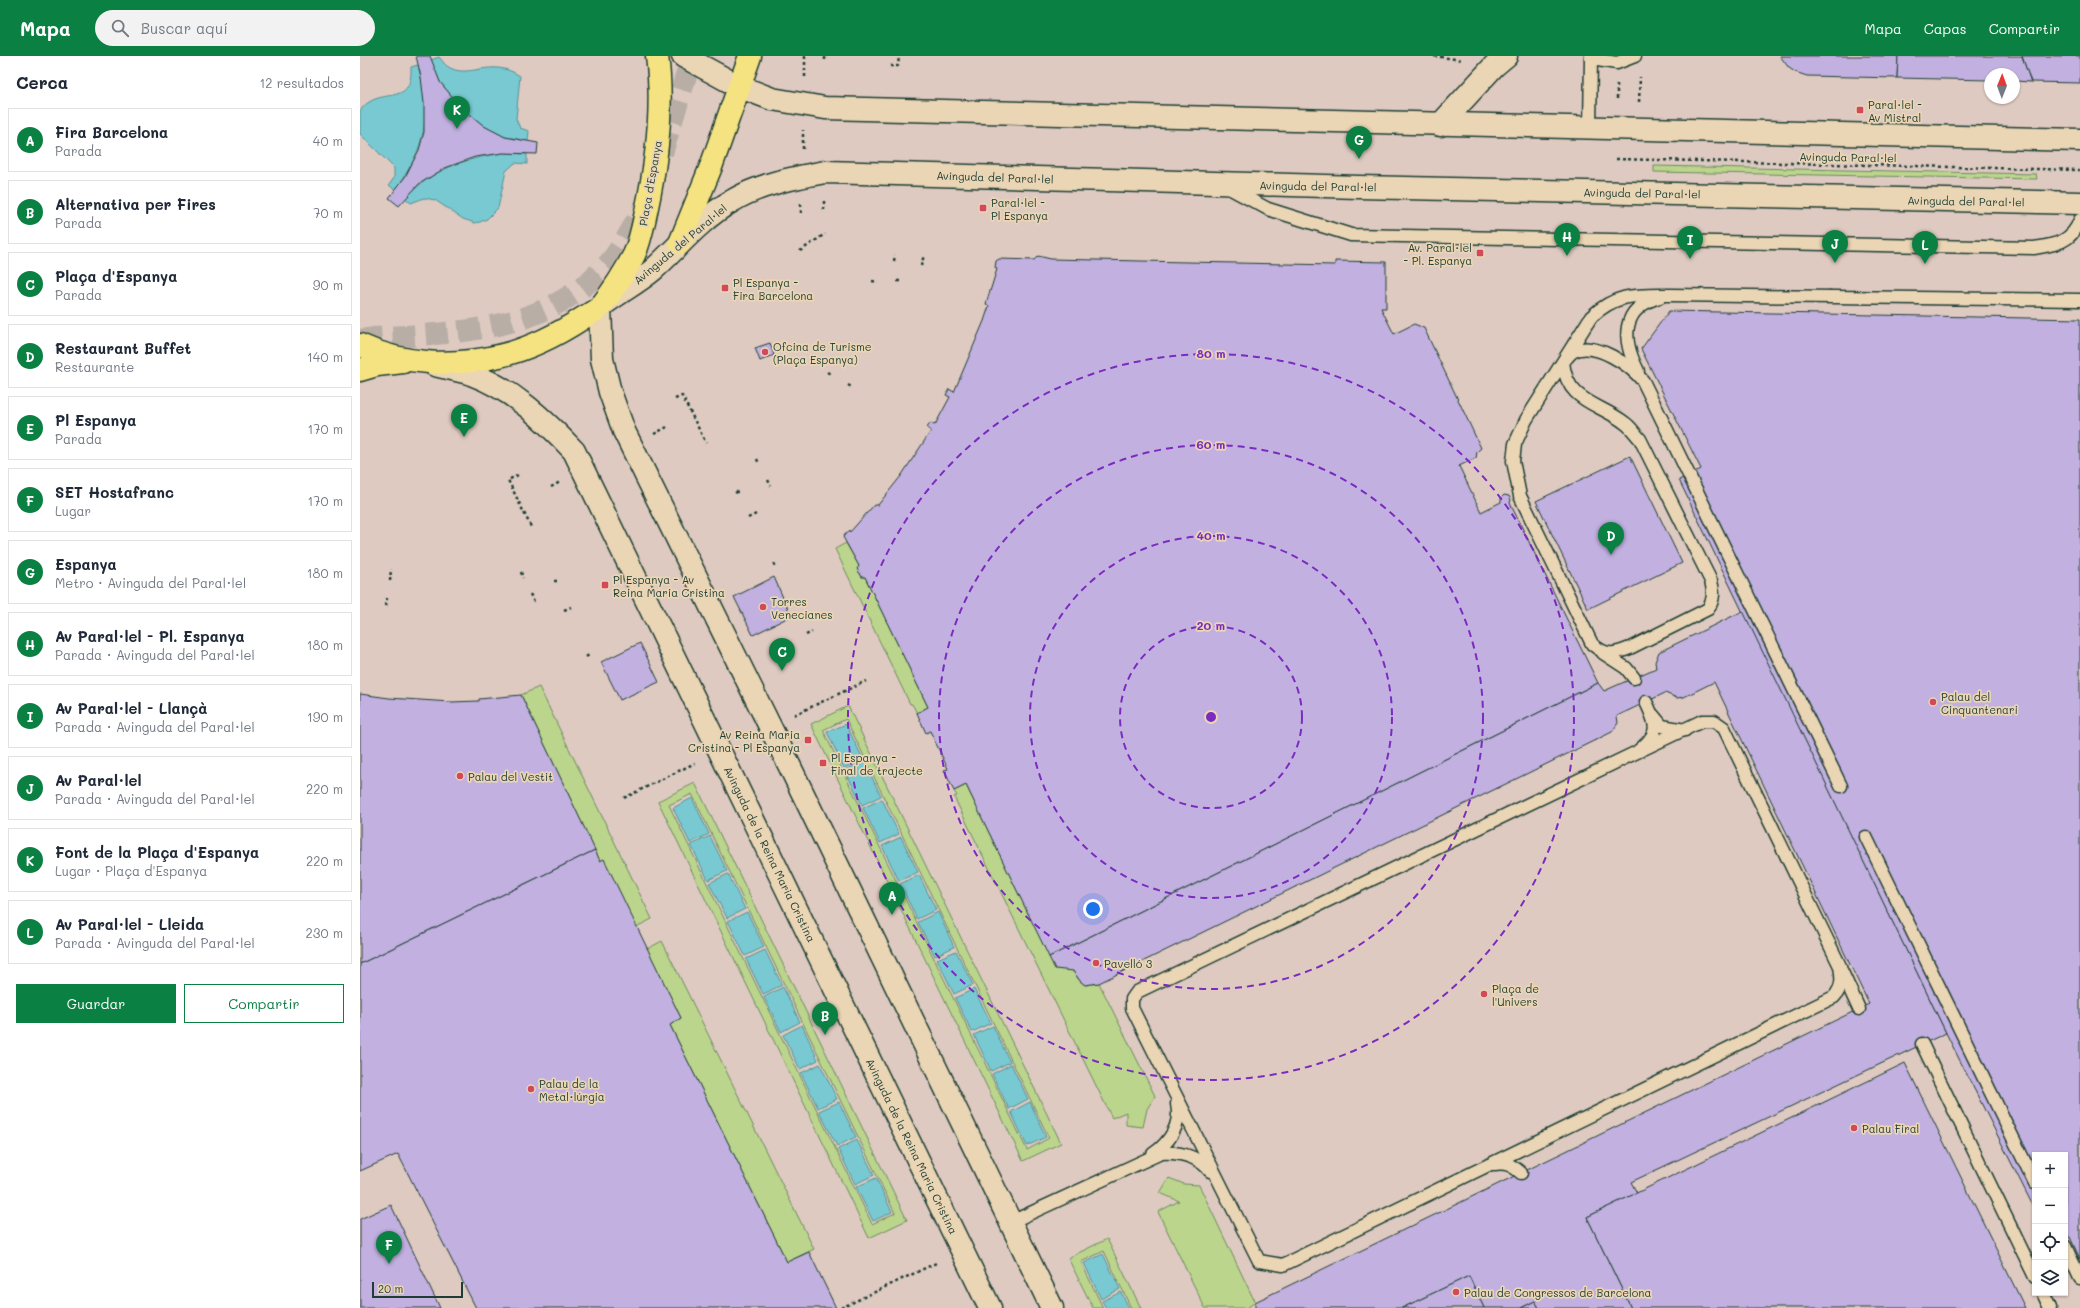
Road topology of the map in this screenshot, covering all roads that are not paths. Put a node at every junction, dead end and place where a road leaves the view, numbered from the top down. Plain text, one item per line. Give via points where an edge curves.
1 (657, 56) edge
2 (683, 56) edge
3 (750, 56) edge
4 (1506, 56) edge
5 (1634, 56) edge
6 (1591, 57) edge
7 (738, 86) junction
8 (1440, 125) junction
9 (1590, 128) junction
10 (2080, 140) edge
11 (1221, 184) junction
12 (2080, 203) edge
13 (2080, 220) edge
14 (680, 243) junction
15 (1670, 295) junction
16 (2080, 300) edge
17 (600, 307) junction
18 (360, 345) edge
19 (426, 362) junction
20 (1563, 362) junction
21 (360, 370) edge
22 (1643, 381) junction
23 (1639, 643) junction
24 (1602, 653) junction
25 (1646, 702) dead end
26 (1652, 714) junction
27 (1685, 730) junction
28 (1637, 752) junction
29 (1840, 786) dead end
30 (1866, 836) dead end
31 (1840, 966) junction
32 (1819, 1004) junction
33 (1922, 1044) dead end
34 (1175, 1094) junction
35 (1532, 1144) junction
36 (1149, 1157) junction
37 (1490, 1164) junction
38 (2032, 1177) edge
39 (1217, 1180) junction
40 (1011, 1222) junction
41 (2068, 1252) edge
42 (2032, 1271) edge
43 (2080, 1278) edge
44 (990, 1308) edge
45 (1052, 1308) edge

1 - 17 main road, Plaça d'Espanya via 660,113 650,194 642,230 634,255
2 - 7 main road
3 - 7 main road
4 - 8 main road
5 - 6 lane via 1617,63
6 - 9 lane
7 - 8 main road via 772,99 825,108
7 - 14 main road via 712,164
8 - 9 main road
9 - 10 main road
11 - 12 main road, Avinguda del Paral·lel
11 - 13 lane via 1268,209 1351,235 2034,248 2063,242 2070,237
11 - 14 main road, Avinguda del Paral·lel via 824,172 755,189 731,201
14 - 17 main road, Avinguda del Paral·lel via 653,270
15 - 16 lane
15 - 20 lane via 1618,298 1603,306 1591,317
15 - 22 lane via 1648,300 1634,313 1627,325 1626,339 1631,359
17 - 19 main road, Plaça d'Espanya via 547,340 517,352 457,363
17 - 40 main road via 602,359 624,431
18 - 19 main road, Plaça d'Espanya via 394,356
19 - 21 main road via 400,362
19 - 44 main road, Avinguda de la Reina Maria Cristina via 472,375 508,393 547,422 574,451
20 - 22 lane via 1573,351 1583,349 1600,352 1617,358 1633,369
20 - 23 lane via 1564,377 1573,391 1626,424 1640,439 1714,590 1708,609
20 - 24 lane via 1526,420 1515,444 1513,461 1520,496 1592,644
22 - 29 lane
23 - 24 lane via 1618,653
23 - 24 lane via 1632,655 1634,678 1626,668
25 - 26 lane
26 - 27 lane via 1662,726
26 - 28 lane via 1655,732 1650,742
27 - 28 lane
27 - 31 lane via 1702,721 1714,721 1724,728
28 - 34 lane via 1137,992 1132,999 1132,1008
30 - 38 lane
31 - 32 lane via 1840,990 1834,997
31 - 32 lane via 1859,1009 1849,1001
32 - 35 lane
33 - 42 lane
34 - 36 lane via 1179,1112 1176,1126 1169,1140
34 - 39 lane
35 - 37 lane
35 - 37 lane via 1522,1154 1521,1173 1512,1165 1503,1162
36 - 39 lane via 1161,1152 1174,1152 1190,1157 1204,1164
36 - 40 lane
37 - 39 lane via 1283,1265 1259,1262
40 - 45 main road
41 - 43 lane

